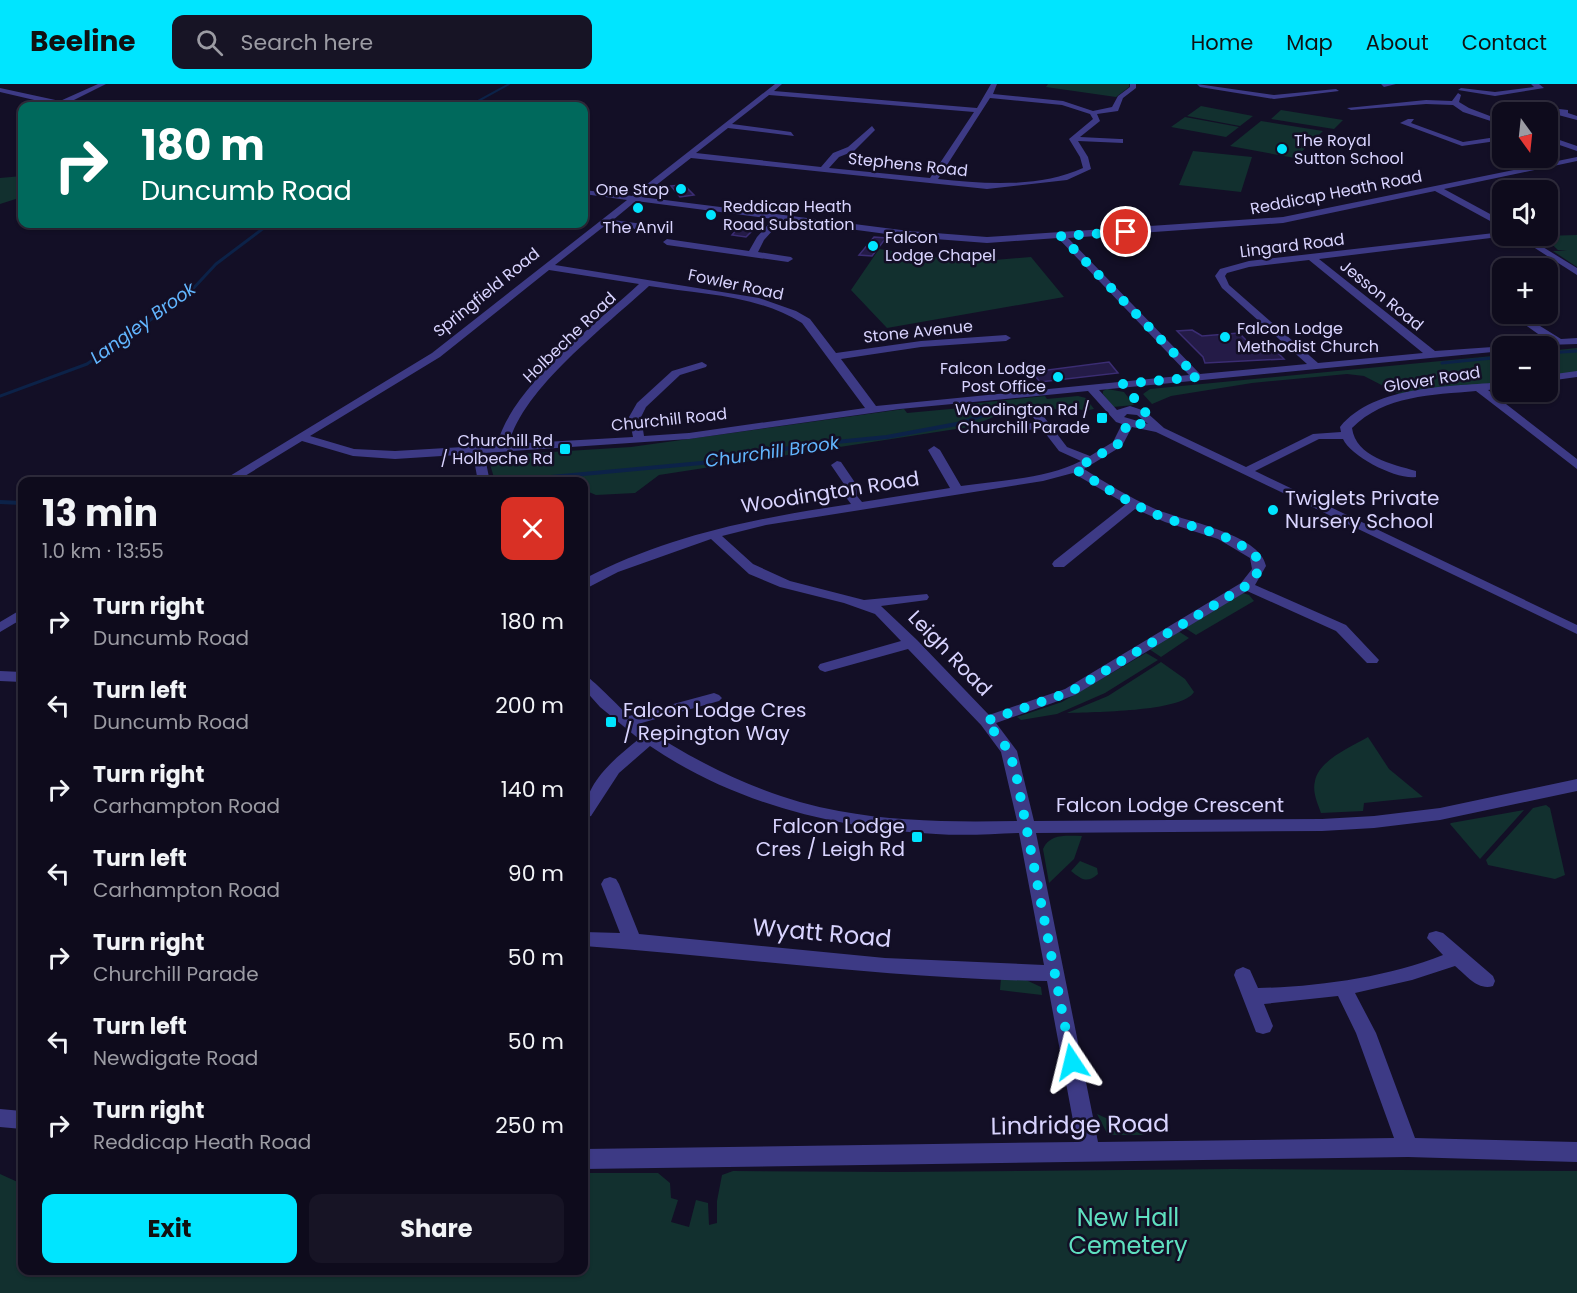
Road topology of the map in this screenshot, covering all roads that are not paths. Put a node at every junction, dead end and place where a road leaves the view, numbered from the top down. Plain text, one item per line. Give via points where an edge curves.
1 (103, 84) edge
2 (779, 84) edge
3 (994, 84) edge
4 (1133, 84) edge
5 (1534, 84) edge
6 (1200, 85) edge
7 (1461, 87) edge
8 (0, 90) edge
9 (1336, 91) dead end
10 (768, 93) junction
11 (1317, 93) junction
12 (988, 96) junction
13 (1334, 101) dead end
14 (51, 102) edge
15 (64, 102) edge
16 (1455, 103) junction
17 (1342, 104) dead end
18 (978, 110) junction
19 (1093, 113) junction
20 (1563, 113) dead end
21 (1577, 118) edge
22 (1492, 120) edge
23 (1411, 121) dead end
24 (727, 126) junction
25 (873, 130) dead end
26 (786, 132) dead end
27 (1073, 139) junction
28 (1492, 140) edge
29 (1122, 141) dead end
30 (1558, 142) edge
31 (1577, 149) edge
32 (689, 155) junction
33 (1577, 159) edge
34 (822, 170) junction
35 (932, 182) junction
36 (1435, 188) junction
37 (588, 192) edge
38 (633, 198) junction
39 (780, 217) junction
40 (1492, 218) edge
41 (604, 221) junction
42 (637, 228) dead end
43 (1061, 236) junction
44 (1492, 236) edge
45 (667, 242) dead end
46 (1536, 246) edge
47 (752, 254) junction
48 (1312, 258) junction
49 (788, 259) dead end
50 (548, 267) junction
51 (1577, 272) edge
52 (648, 282) junction
53 (1530, 324) edge
54 (1006, 338) dead end
55 (1577, 341) edge
56 (1559, 343) joint
57 (1492, 349) edge
58 (1433, 355) junction
59 (834, 357) junction
60 (702, 365) dead end
61 (1316, 366) junction
62 (1577, 374) edge
63 (1197, 377) junction
64 (1558, 377) edge
65 (1123, 384) junction
66 (1492, 386) edge
67 (1090, 388) junction
68 (1479, 388) junction
69 (872, 409) junction
70 (1147, 416) junction
71 (1127, 422) junction
72 (1025, 427) dead end
73 (1160, 430) junction
74 (1347, 435) junction
75 (300, 437) junction
76 (639, 440) junction
77 (502, 448) junction
78 (478, 450) junction
79 (1090, 461) junction
80 (924, 462) dead end
81 (837, 465) dead end
82 (1577, 465) edge
83 (1075, 469) junction
84 (1246, 471) junction
85 (1412, 474) dead end
86 (234, 477) edge
87 (483, 477) edge
88 (958, 491) junction
89 (1134, 504) junction
90 (859, 506) junction
91 (712, 533) junction
92 (1059, 564) dead end
93 (588, 582) edge
94 (1246, 586) junction
95 (922, 597) dead end
96 (864, 604) junction
97 (18, 616) edge
98 (0, 628) edge
99 (1577, 630) edge
100 (912, 643) junction
101 (1372, 660) dead end
102 (825, 667) dead end
103 (0, 676) edge
104 (18, 677) edge
105 (588, 684) edge
106 (714, 698) dead end
107 (986, 721) junction
108 (626, 722) junction
109 (649, 739) junction
110 (1577, 785) edge
111 (588, 807) edge
112 (1025, 827) junction
113 (610, 884) dead end
114 (1436, 938) dead end
115 (588, 939) edge
116 (632, 940) junction
117 (1456, 957) junction
118 (1056, 973) junction
119 (1243, 975) dead end
120 (1486, 981) dead end
121 (1342, 988) junction
122 (1252, 996) junction
123 (1263, 1026) dead end
124 (0, 1118) edge
125 (18, 1120) edge
126 (1408, 1146) junction
127 (1089, 1151) junction
128 (1577, 1152) edge
129 (588, 1158) edge

1 - 15 street
2 - 10 street, Springfield Road
3 - 12 street
4 - 19 street via 1115,109
5 - 7 street via 1541,88 1498,94
6 - 11 street via 1282,99
7 - 16 street
8 - 14 street
9 - 11 street
10 - 18 street
10 - 24 street, Springfield Road
11 - 13 street
12 - 18 street
12 - 19 street via 1063,103
16 - 17 street via 1354,109
16 - 22 street via 1469,113
18 - 35 street
19 - 27 street via 1097,119
20 - 21 street
23 - 28 street via 1404,123 1462,144
24 - 26 street
24 - 32 street, Springfield Road
25 - 34 street via 851,149 836,155
27 - 29 street
27 - 35 street, Stephens Road via 1087,162 1087,169 1076,175 998,187
30 - 31 street
32 - 34 street, Stephens Road
32 - 38 street, Springfield Road
33 - 36 street, Reddicap Heath Road
34 - 35 street, Stephens Road
36 - 40 street
36 - 43 street, Reddicap Heath Road via 1283,220
37 - 38 street, Reddicap Heath Road
38 - 39 street, Reddicap Heath Road
38 - 41 street, Springfield Road
39 - 43 street, Reddicap Heath Road via 960,239
39 - 47 street
41 - 42 street via 640,226
41 - 50 street, Springfield Road
43 - 63 street
44 - 48 street, Lingard Road
45 - 47 street
46 - 51 street
47 - 49 street
48 - 58 street, Jesson Road
48 - 61 street, Lingard Road via 1239,266 1223,271 1220,276 1225,285
50 - 52 street, Fowler Road
50 - 75 street, Springfield Road via 436,356
52 - 59 street, Fowler Road via 778,306 806,321
52 - 77 street, Holbeche Road via 531,392 506,430
53 - 56 street
54 - 59 street, Stone Avenue via 921,344
55 - 56 street
57 - 58 street
58 - 61 street
59 - 69 street, Fowler Road
60 - 76 street via 676,373 641,405 635,417
61 - 63 street
62 - 64 street
63 - 65 street, Churchill Road
65 - 67 street, Churchill Road
65 - 70 street
66 - 68 street, Glover Road
67 - 69 street, Churchill Road
67 - 71 street
68 - 74 street, Glover Road via 1377,404 1346,427
68 - 82 street
69 - 76 street, Churchill Road
70 - 71 street via 1145,423
70 - 71 street via 1124,410 1118,413
70 - 73 street
71 - 73 street
71 - 79 street, Woodington Road via 1118,444
72 - 79 street via 1040,420 1063,449
73 - 84 street
74 - 84 street via 1317,436
74 - 85 street via 1365,456
75 - 78 street, Churchill Road via 348,451 377,454
75 - 86 street, Springfield Road
76 - 77 street, Churchill Road
77 - 78 street, Churchill Road
78 - 87 street
79 - 83 street, Woodington Road
80 - 88 street via 937,456
81 - 90 street
83 - 88 street, Woodington Road
83 - 89 street
84 - 99 street
88 - 90 street, Woodington Road
89 - 92 street
89 - 94 street via 1244,547 1259,563 1258,572
90 - 91 street, Woodington Road
91 - 93 street, Woodington Road
91 - 96 street, Leigh Road via 752,570 774,581
94 - 101 street via 1341,628
94 - 107 street via 1070,692
95 - 96 street
96 - 100 street, Leigh Road via 880,611
97 - 98 street
100 - 102 street
100 - 107 street, Leigh Road
103 - 104 street
105 - 108 street, Falcon Lodge Crescent
106 - 108 street
107 - 112 street, Leigh Road via 1011,756
108 - 109 street, Falcon Lodge Crescent
109 - 111 street via 613,769
109 - 112 street, Falcon Lodge Crescent via 753,792 838,817 938,828
110 - 112 street, Falcon Lodge Crescent via 1440,814 1374,822
112 - 118 street, Leigh Road
113 - 116 street
114 - 117 street
115 - 116 street, Wyatt Road
116 - 118 street, Wyatt Road via 830,961 997,973
117 - 120 street
117 - 121 street via 1436,967
118 - 127 street, Leigh Road
119 - 122 street
121 - 122 street via 1293,996
121 - 126 street via 1366,1033
122 - 123 street
124 - 125 street
126 - 127 street, Lindridge Road
126 - 128 street, Lindridge Road
127 - 129 street, Lindridge Road

